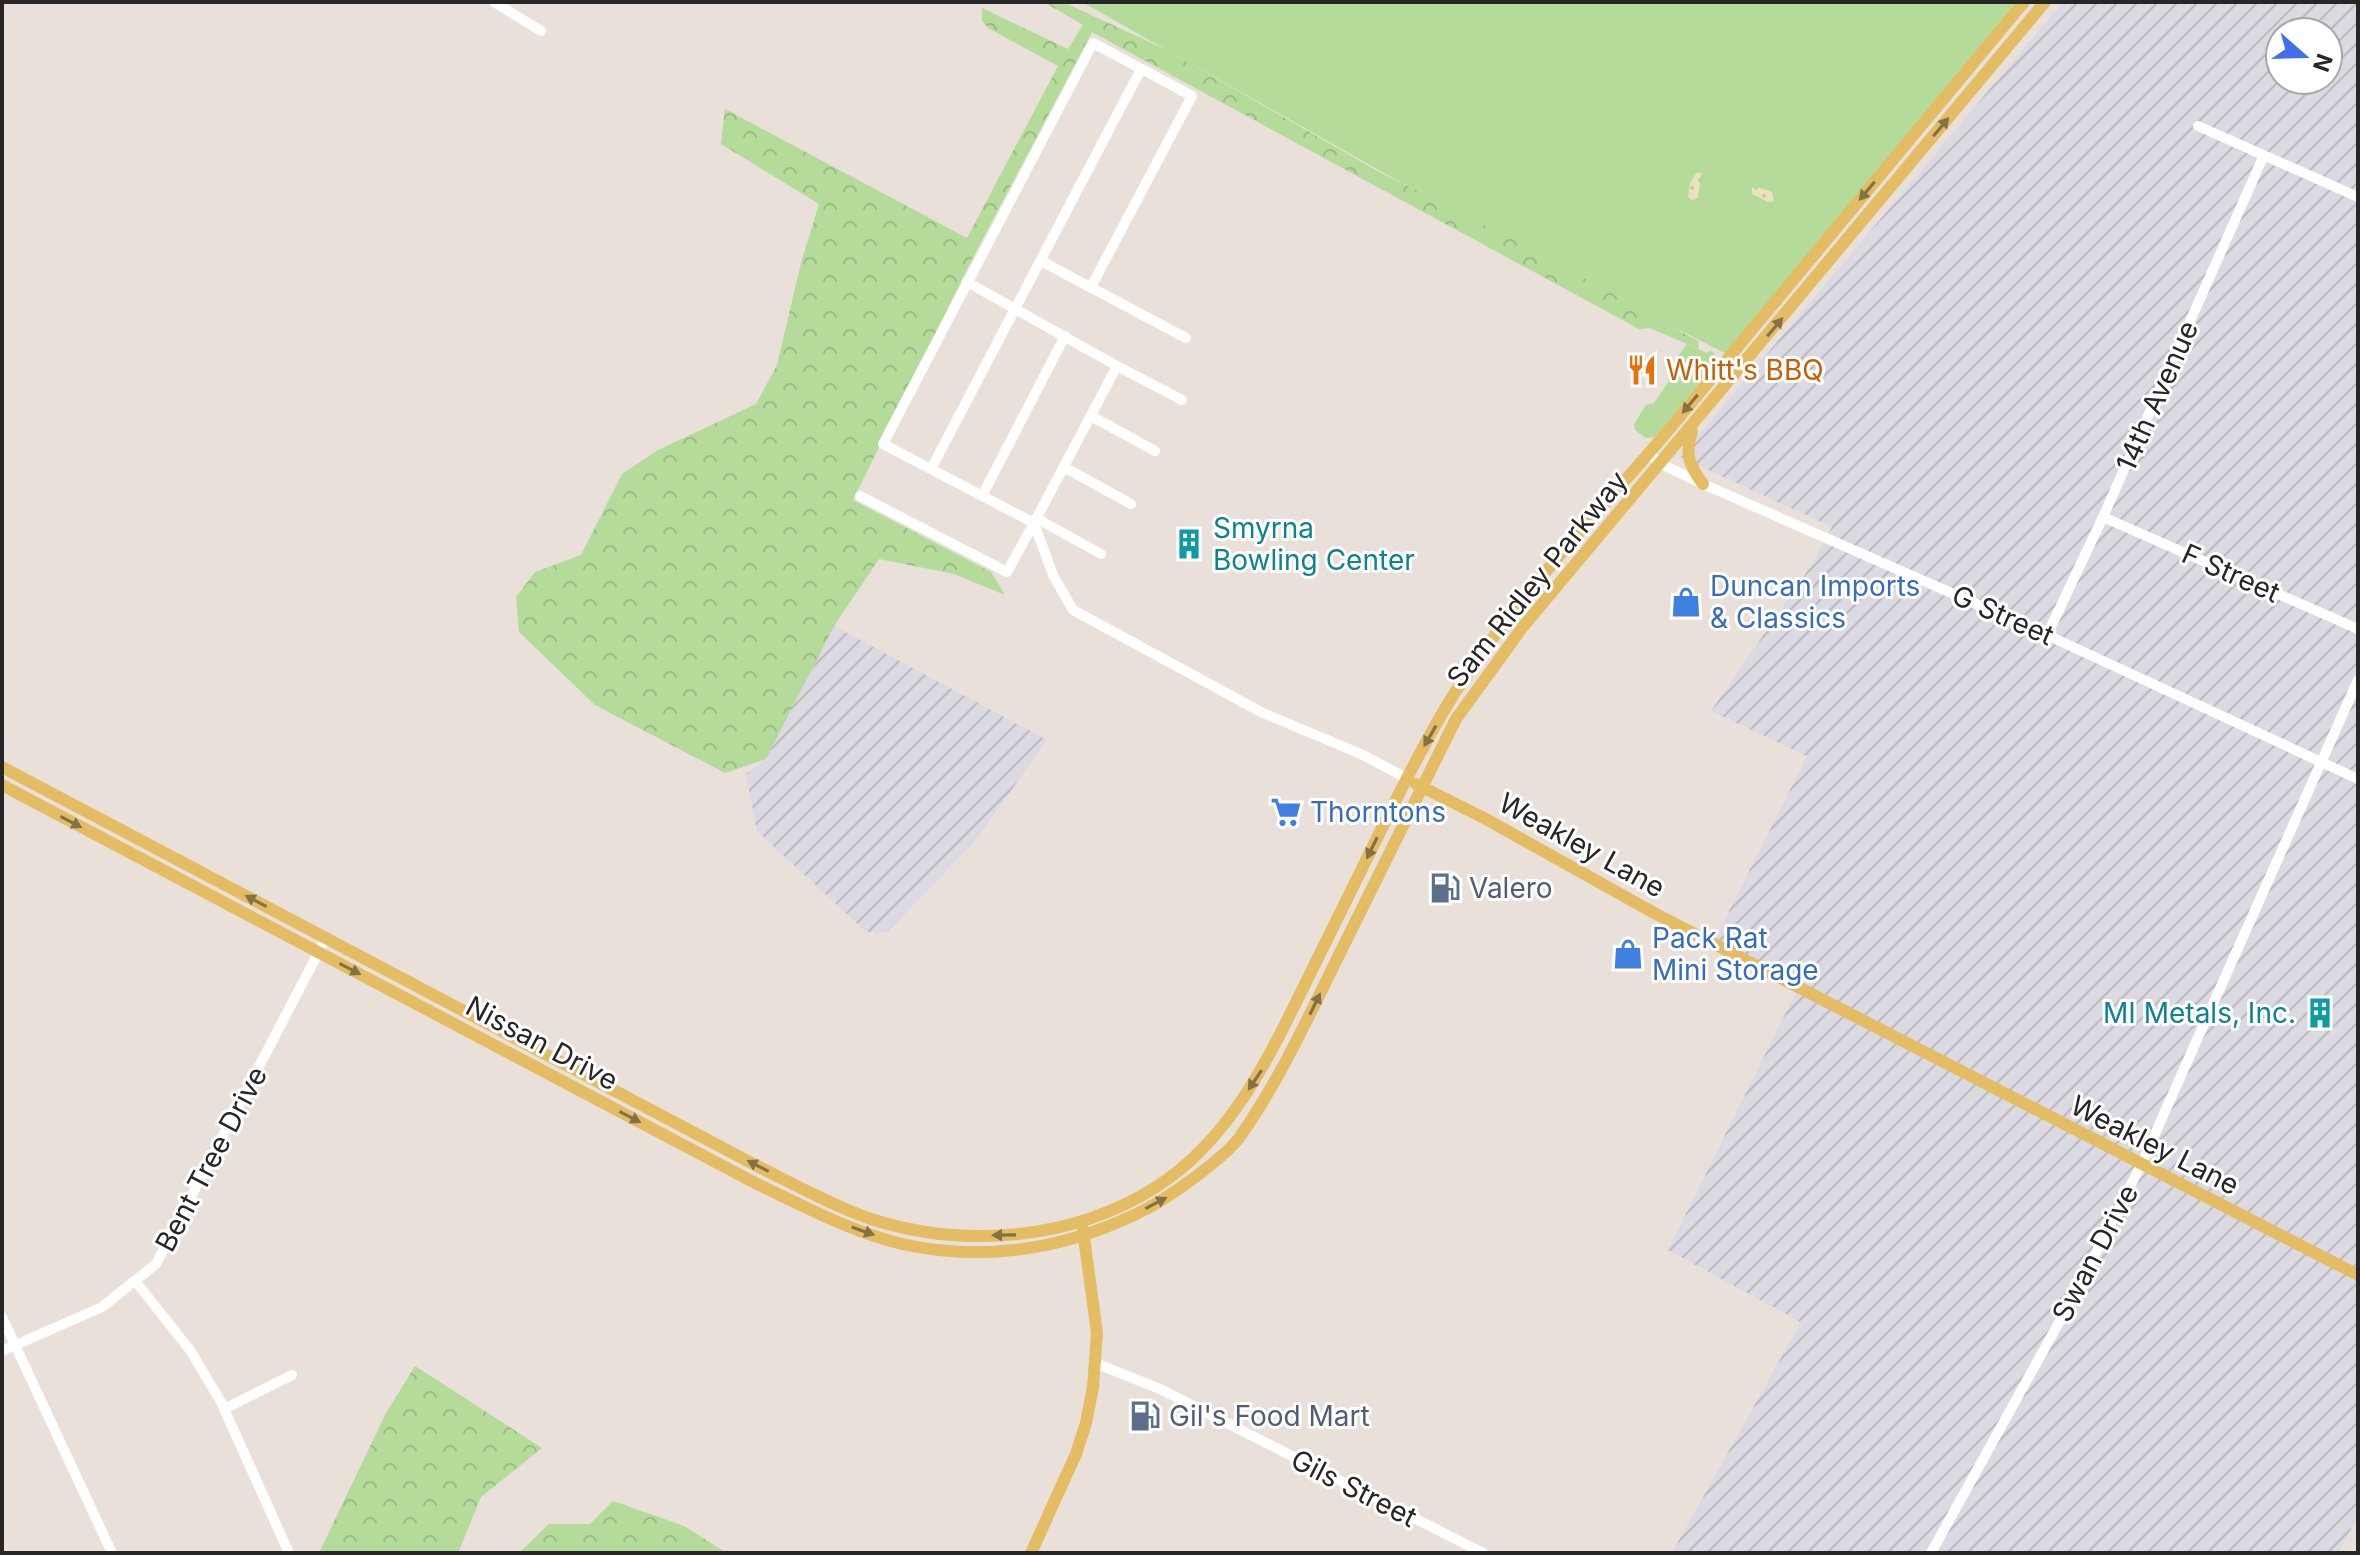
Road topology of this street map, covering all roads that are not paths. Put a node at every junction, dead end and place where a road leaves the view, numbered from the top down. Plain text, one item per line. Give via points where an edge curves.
1 (494, 2) edge
2 (2024, 2) edge
3 (2045, 2) edge
4 (541, 31) dead end
5 (1141, 69) junction
6 (2198, 126) dead end
7 (2264, 155) junction
8 (2358, 197) edge
9 (1041, 261) junction
10 (967, 282) junction
11 (1091, 287) junction
12 (1016, 309) junction
13 (1065, 336) junction
14 (1186, 338) dead end
15 (1117, 366) junction
16 (1182, 400) dead end
17 (1091, 416) junction
18 (1697, 420) junction
19 (1155, 451) dead end
20 (1649, 453) junction
21 (1661, 464) junction
22 (1064, 467) junction
23 (931, 469) junction
24 (1703, 484) junction
25 (860, 496) dead end
26 (982, 496) junction
27 (1131, 504) dead end
28 (2103, 517) junction
29 (1035, 521) junction
30 (1101, 554) dead end
31 (2358, 629) edge
32 (2047, 635) junction
33 (2358, 680) edge
34 (2321, 763) junction
35 (2, 767) edge
36 (1406, 778) junction
37 (2358, 779) edge
38 (2, 785) edge
39 (1422, 788) junction
40 (326, 938) junction
41 (319, 953) junction
42 (2141, 1165) junction
43 (1083, 1229) junction
44 (2358, 1275) edge
45 (136, 1282) junction
46 (2, 1317) edge
47 (15, 1345) junction
48 (2, 1351) edge
49 (1095, 1363) junction
50 (292, 1375) dead end
51 (224, 1409) junction
52 (110, 1552) edge
53 (289, 1553) edge
54 (1031, 1553) edge
55 (1483, 1553) edge
56 (1931, 1553) edge

1 - 4 street
2 -> 20 main road, Sam Ridley Parkway
18 -> 3 main road, Sam Ridley Parkway
5 - 9 street
5 - 10 street via 1093,43
5 - 11 street via 1192,96
6 - 7 street
7 - 8 street
7 - 28 street, 14th Avenue
9 - 11 street
9 - 12 street
10 - 12 street
10 - 23 street via 883,444
11 - 14 street
12 - 13 street
12 - 23 street
13 - 15 street
13 - 26 street
15 - 16 street
15 - 17 street
17 - 19 street
17 - 22 street
18 - 21 main road, Sam Ridley Parkway
18 - 24 main road via 1688,460
20 - 21 street, G Street
20 -> 36 main road, Sam Ridley Parkway via 1494,639 1454,694
21 - 24 street, G Street
21 - 39 main road, Sam Ridley Parkway via 1486,674 1456,719
22 - 27 street
22 - 29 street
23 - 26 street
24 - 32 street, G Street
25 - 29 street via 1007,572
26 - 29 street
28 - 31 street, F Street
28 - 32 street, 14th Avenue
29 - 30 street
29 - 36 street, Weakley Lane via 1053,575 1073,610 1263,713
32 - 34 street, G Street
33 - 34 street, Swan Drive
34 - 37 street, G Street
34 - 42 street, Swan Drive
40 -> 35 main road, Nissan Drive
36 - 39 main road, Weakley Lane
36 -> 43 main road, Sam Ridley Parkway via 1266,1064 1224,1126 1158,1186
38 -> 41 main road, Nissan Drive
39 - 42 main road, Weakley Lane
43 -> 39 main road, Sam Ridley Parkway via 1128,1218 1168,1197 1237,1140 1295,1043
40 - 41 street, Bent Tree Drive
43 -> 40 main road, Nissan Drive via 958,1236 871,1219 759,1167
41 -> 43 main road, Nissan Drive via 833,1221 900,1243 958,1254 1030,1248
41 - 45 street, Bent Tree Drive via 156,1264
42 - 44 main road, Weakley Lane
42 - 56 street, Swan Drive
43 - 49 main road via 1095,1307
45 - 47 street, Bent Tree Drive via 102,1307
45 - 51 street via 190,1350
46 - 47 street
47 - 48 street, Bent Tree Drive
47 - 52 street
49 - 54 main road via 1083,1433
49 - 55 street, Gils Street via 1160,1389
50 - 51 street
51 - 53 street

